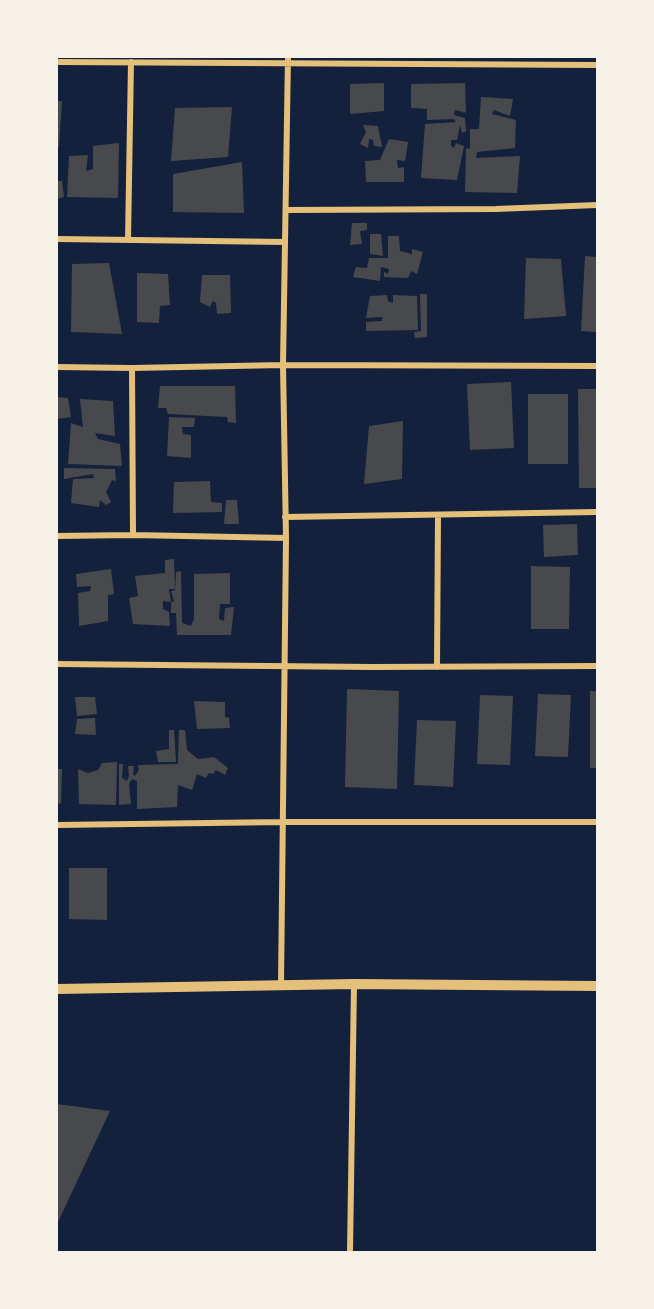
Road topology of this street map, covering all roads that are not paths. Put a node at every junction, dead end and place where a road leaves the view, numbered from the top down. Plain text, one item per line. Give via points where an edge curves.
1 (443, 57) edge
2 (288, 61) edge
3 (57, 62) edge
4 (131, 62) junction
5 (443, 65) junction
6 (597, 65) edge
7 (597, 205) edge
8 (286, 210) junction
9 (57, 239) edge
10 (128, 240) junction
11 (285, 242) junction
12 (283, 365) junction
13 (597, 366) edge
14 (57, 367) edge
15 (132, 368) junction
16 (597, 512) edge
17 (438, 515) junction
18 (285, 517) junction
19 (133, 535) junction
20 (57, 536) edge
21 (286, 538) junction
22 (57, 664) edge
23 (284, 666) junction
24 (597, 666) edge
25 (437, 667) junction
26 (284, 822) junction
27 (597, 822) edge
28 (57, 825) edge
29 (354, 984) junction
30 (280, 985) junction
31 (597, 986) edge
32 (57, 989) edge
33 (350, 1252) edge

1 - 5 street
2 - 4 street
2 - 5 street
2 - 8 street
3 - 4 street
4 - 10 street
5 - 6 street
7 - 8 street
8 - 11 street
9 - 10 street
10 - 11 street
11 - 12 street
12 - 13 street
12 - 15 street
12 - 18 street
14 - 15 street
15 - 19 street
16 - 17 street
17 - 18 street
17 - 25 street
18 - 21 street
19 - 20 street
19 - 21 street
21 - 23 street
22 - 23 street
23 - 25 street
23 - 26 street
24 - 25 street
26 - 27 street
26 - 28 street
26 - 30 street
29 - 30 street
29 - 31 street
29 - 33 street
30 - 32 street

